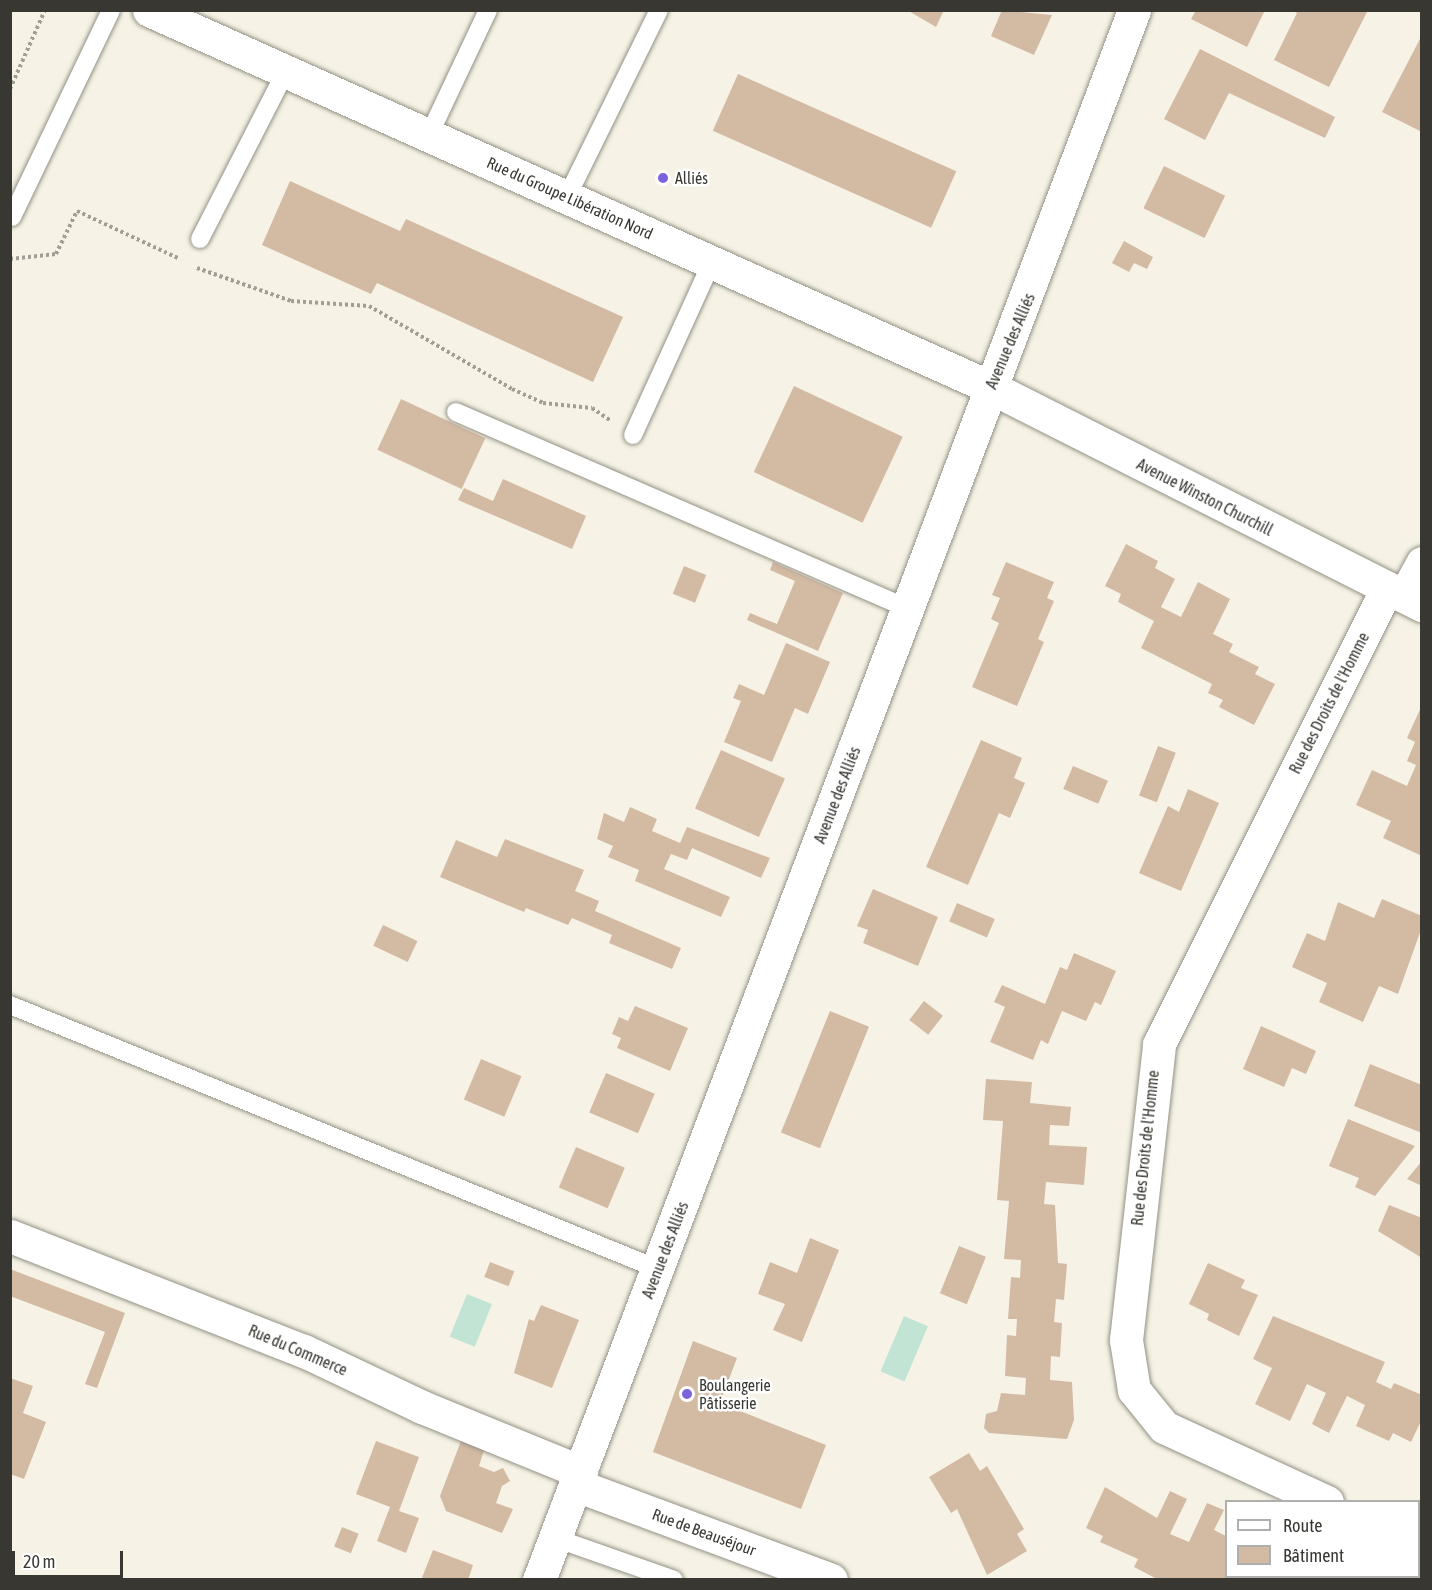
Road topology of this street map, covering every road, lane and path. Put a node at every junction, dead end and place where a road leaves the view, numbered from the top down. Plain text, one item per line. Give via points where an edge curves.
1 (45, 10) edge
2 (111, 10) edge
3 (488, 10) edge
4 (659, 10) edge
5 (1134, 10) edge
6 (154, 11) edge
7 (286, 71) junction
8 (10, 89) edge
9 (429, 135) junction
10 (567, 197) junction
11 (12, 217) dead end
12 (200, 238) dead end
13 (10, 259) edge
14 (711, 262) junction
15 (990, 387) junction
16 (456, 412) dead end
17 (633, 435) joint
18 (1422, 563) edge
19 (1404, 596) edge
20 (907, 608) junction
21 (10, 1005) edge
22 (10, 1236) edge
23 (658, 1269) junction
24 (579, 1479) junction
25 (1323, 1500) edge
26 (555, 1538) junction
27 (539, 1580) edge
28 (674, 1580) edge
29 (831, 1580) edge

1 - 8 path
2 - 11 lane
3 - 9 lane
4 - 10 lane
5 - 15 street, Avenue des Alliés via 1036,278
6 - 7 street, Rue du Groupe Libération Nord
7 - 9 street, Rue du Groupe Libération Nord
7 - 12 lane
9 - 10 street, Rue du Groupe Libération Nord
10 - 14 street, Rue du Groupe Libération Nord
13 - 17 path via 56,254 77,212 238,286 291,301 369,306 512,389 543,403 592,408
14 - 15 street, Rue du Groupe Libération Nord
14 - 17 lane
15 - 19 street, Avenue Winston Churchill
15 - 20 street, Avenue des Alliés
16 - 20 lane
18 - 19 street, Rue des Droits de l'Homme
19 - 25 street, Rue des Droits de l'Homme via 1159,1044 1126,1340 1134,1390 1164,1426
20 - 23 street, Avenue des Alliés
21 - 23 lane
22 - 24 street, Rue du Commerce via 304,1350
23 - 24 street, Avenue des Alliés
24 - 26 street, Avenue des Alliés
24 - 29 street, Rue de Beauséjour
26 - 27 street, Avenue des Alliés
26 - 28 lane

